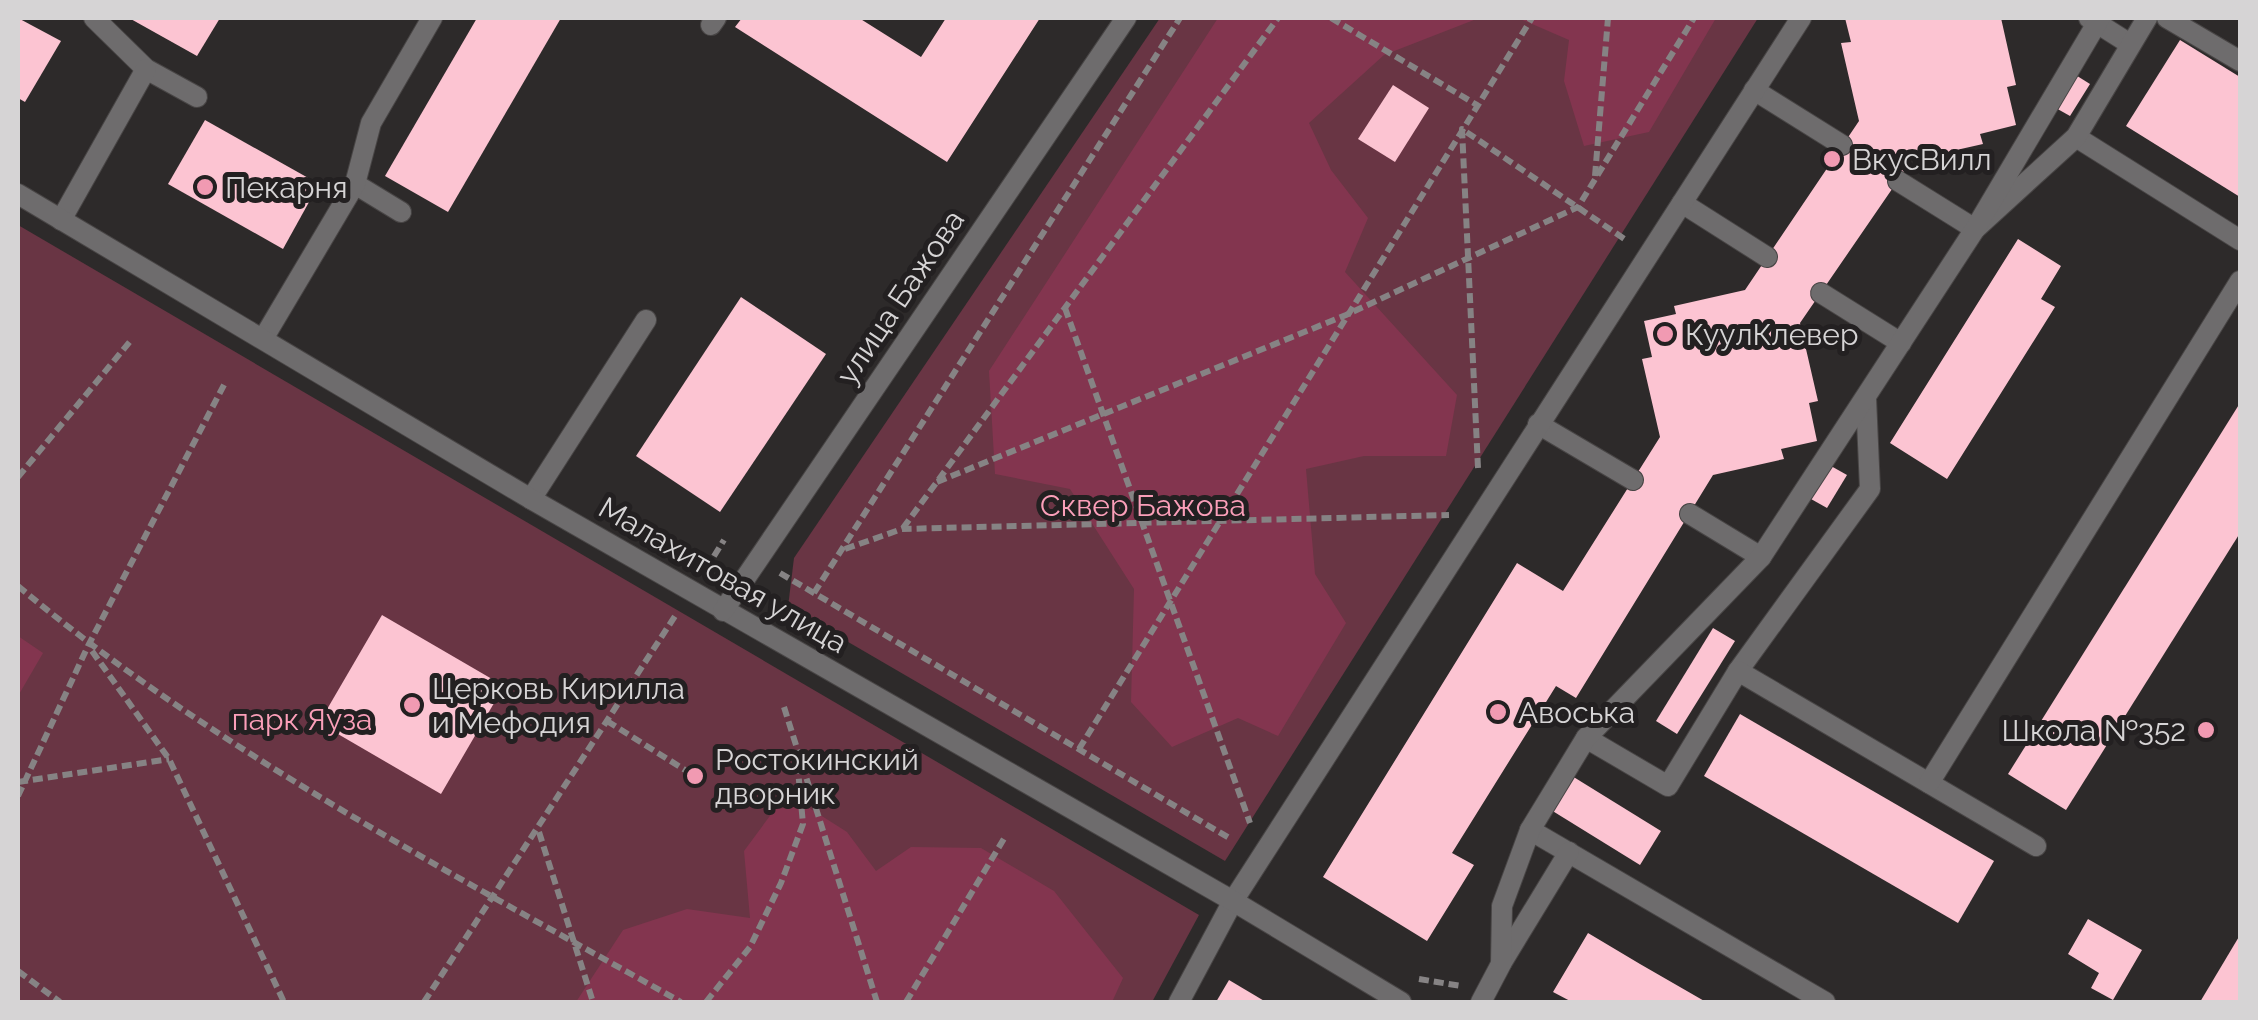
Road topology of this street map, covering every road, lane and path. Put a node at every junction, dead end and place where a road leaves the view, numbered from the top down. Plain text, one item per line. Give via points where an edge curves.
1 (94, 18) edge
2 (432, 18) edge
3 (1126, 18) edge
4 (1180, 18) edge
5 (1278, 18) edge
6 (1331, 18) edge
7 (1532, 18) edge
8 (1608, 18) edge
9 (1694, 18) edge
10 (1800, 18) edge
11 (2147, 18) edge
12 (2167, 18) edge
13 (2095, 19) edge
14 (2130, 44) junction
15 (2240, 61) edge
16 (146, 69) junction
17 (1754, 90) junction
18 (196, 97) dead end
19 (1478, 104) junction
20 (1462, 129) junction
21 (2076, 137) junction
22 (1842, 146) dead end
23 (1594, 180) junction
24 (1898, 181) dead end
25 (354, 184) junction
26 (18, 194) edge
27 (1682, 203) junction
28 (1578, 206) junction
29 (402, 212) dead end
30 (60, 220) junction
31 (1974, 229) junction
32 (2240, 240) edge
33 (1648, 255) junction
34 (1767, 257) dead end
35 (1469, 258) junction
36 (2240, 281) edge
37 (1821, 292) dead end
38 (1064, 308) junction
39 (1346, 316) junction
40 (646, 320) dead end
41 (132, 340) dead end
42 (263, 340) junction
43 (1901, 343) junction
44 (225, 383) dead end
45 (1866, 398) junction
46 (1104, 414) junction
47 (1538, 424) junction
48 (18, 478) edge
49 (1632, 480) dead end
50 (936, 482) junction
51 (531, 499) junction
52 (1480, 514) junction
53 (1690, 514) dead end
54 (1219, 520) junction
55 (1145, 522) junction
56 (902, 528) junction
57 (724, 540) dead end
58 (845, 549) junction
59 (1761, 557) junction
60 (798, 583) dead end
61 (18, 586) edge
62 (692, 592) junction
63 (814, 593) junction
64 (1171, 596) junction
65 (723, 611) junction
66 (88, 646) junction
67 (1738, 672) junction
68 (784, 707) dead end
69 (608, 722) junction
70 (1586, 738) junction
71 (795, 743) junction
72 (1080, 749) junction
73 (169, 759) junction
74 (685, 770) dead end
75 (27, 779) junction
76 (18, 782) edge
77 (1929, 783) junction
78 (18, 796) edge
79 (1530, 830) junction
80 (539, 831) junction
81 (1006, 837) dead end
82 (1231, 839) dead end
83 (2036, 846) dead end
84 (1569, 852) junction
85 (1262, 857) junction
86 (496, 899) junction
87 (1233, 901) junction
88 (573, 942) junction
89 (1502, 964) junction
90 (1403, 969) dead end
91 (18, 970) edge
92 (1484, 998) edge
93 (60, 1002) edge
94 (284, 1002) edge
95 (424, 1002) edge
96 (593, 1002) edge
97 (682, 1002) edge
98 (706, 1002) edge
99 (877, 1002) edge
100 (906, 1002) edge
101 (1179, 1002) edge
102 (1400, 1002) edge
103 (1825, 1002) edge

1 - 16 street
2 - 25 street via 371,122
3 - 65 street, улица Бажова
4 - 58 path
5 - 38 path
6 - 19 path
7 - 19 path
8 - 23 path
9 - 23 path
10 - 17 street
11 - 14 street
12 - 15 street
13 - 14 street
13 - 31 street
14 - 21 street
16 - 18 street
16 - 30 street
17 - 22 street
17 - 27 street
19 - 20 path
20 - 28 path
20 - 35 path
20 - 39 path
21 - 31 street
21 - 32 street
23 - 28 path
24 - 31 street
25 - 29 street
25 - 42 street
26 - 30 street, Малахитовая улица
27 - 33 street
27 - 34 street
28 - 33 path
28 - 35 path
30 - 42 street, Малахитовая улица
31 - 43 street
33 - 47 street
35 - 39 path
35 - 52 path
36 - 77 street
37 - 43 street
38 - 46 path
38 - 50 path
39 - 46 path
39 - 54 path
40 - 51 street
41 - 48 path
42 - 51 street, Малахитовая улица
43 - 45 street
44 - 66 path
45 - 59 street
45 - 67 street via 1870,489
46 - 50 path
46 - 55 path
47 - 49 street
47 - 52 street
50 - 56 path
51 - 62 street, Малахитовая улица
52 - 54 path
52 - 85 street
53 - 59 street
54 - 55 path
54 - 64 path
55 - 56 path
55 - 64 path
56 - 58 path
57 - 62 path
58 - 63 path
59 - 70 street
60 - 63 path
61 - 66 path
62 - 65 street, Малахитовая улица
62 - 69 path
63 - 72 path
64 - 72 path
64 - 85 path
65 - 87 street, Малахитовая улица
66 - 73 path
66 - 75 path
66 - 86 path via 300,784
67 - 70 street via 1668,786
67 - 77 street
68 - 71 path
69 - 74 path
69 - 80 path
70 - 79 street
71 - 98 path via 803,824 750,947
71 - 99 path
72 - 82 path
73 - 75 path
73 - 94 path
75 - 76 path
75 - 78 path
77 - 83 street
79 - 84 street
79 - 89 street via 1502,906
80 - 86 path
80 - 88 path
81 - 100 path
84 - 89 street
84 - 103 street
85 - 87 street
86 - 88 path
86 - 95 path
87 - 101 street
87 - 102 street, Малахитовая улица
88 - 96 path
88 - 97 path
89 - 92 street
90 - 92 path
91 - 93 path

